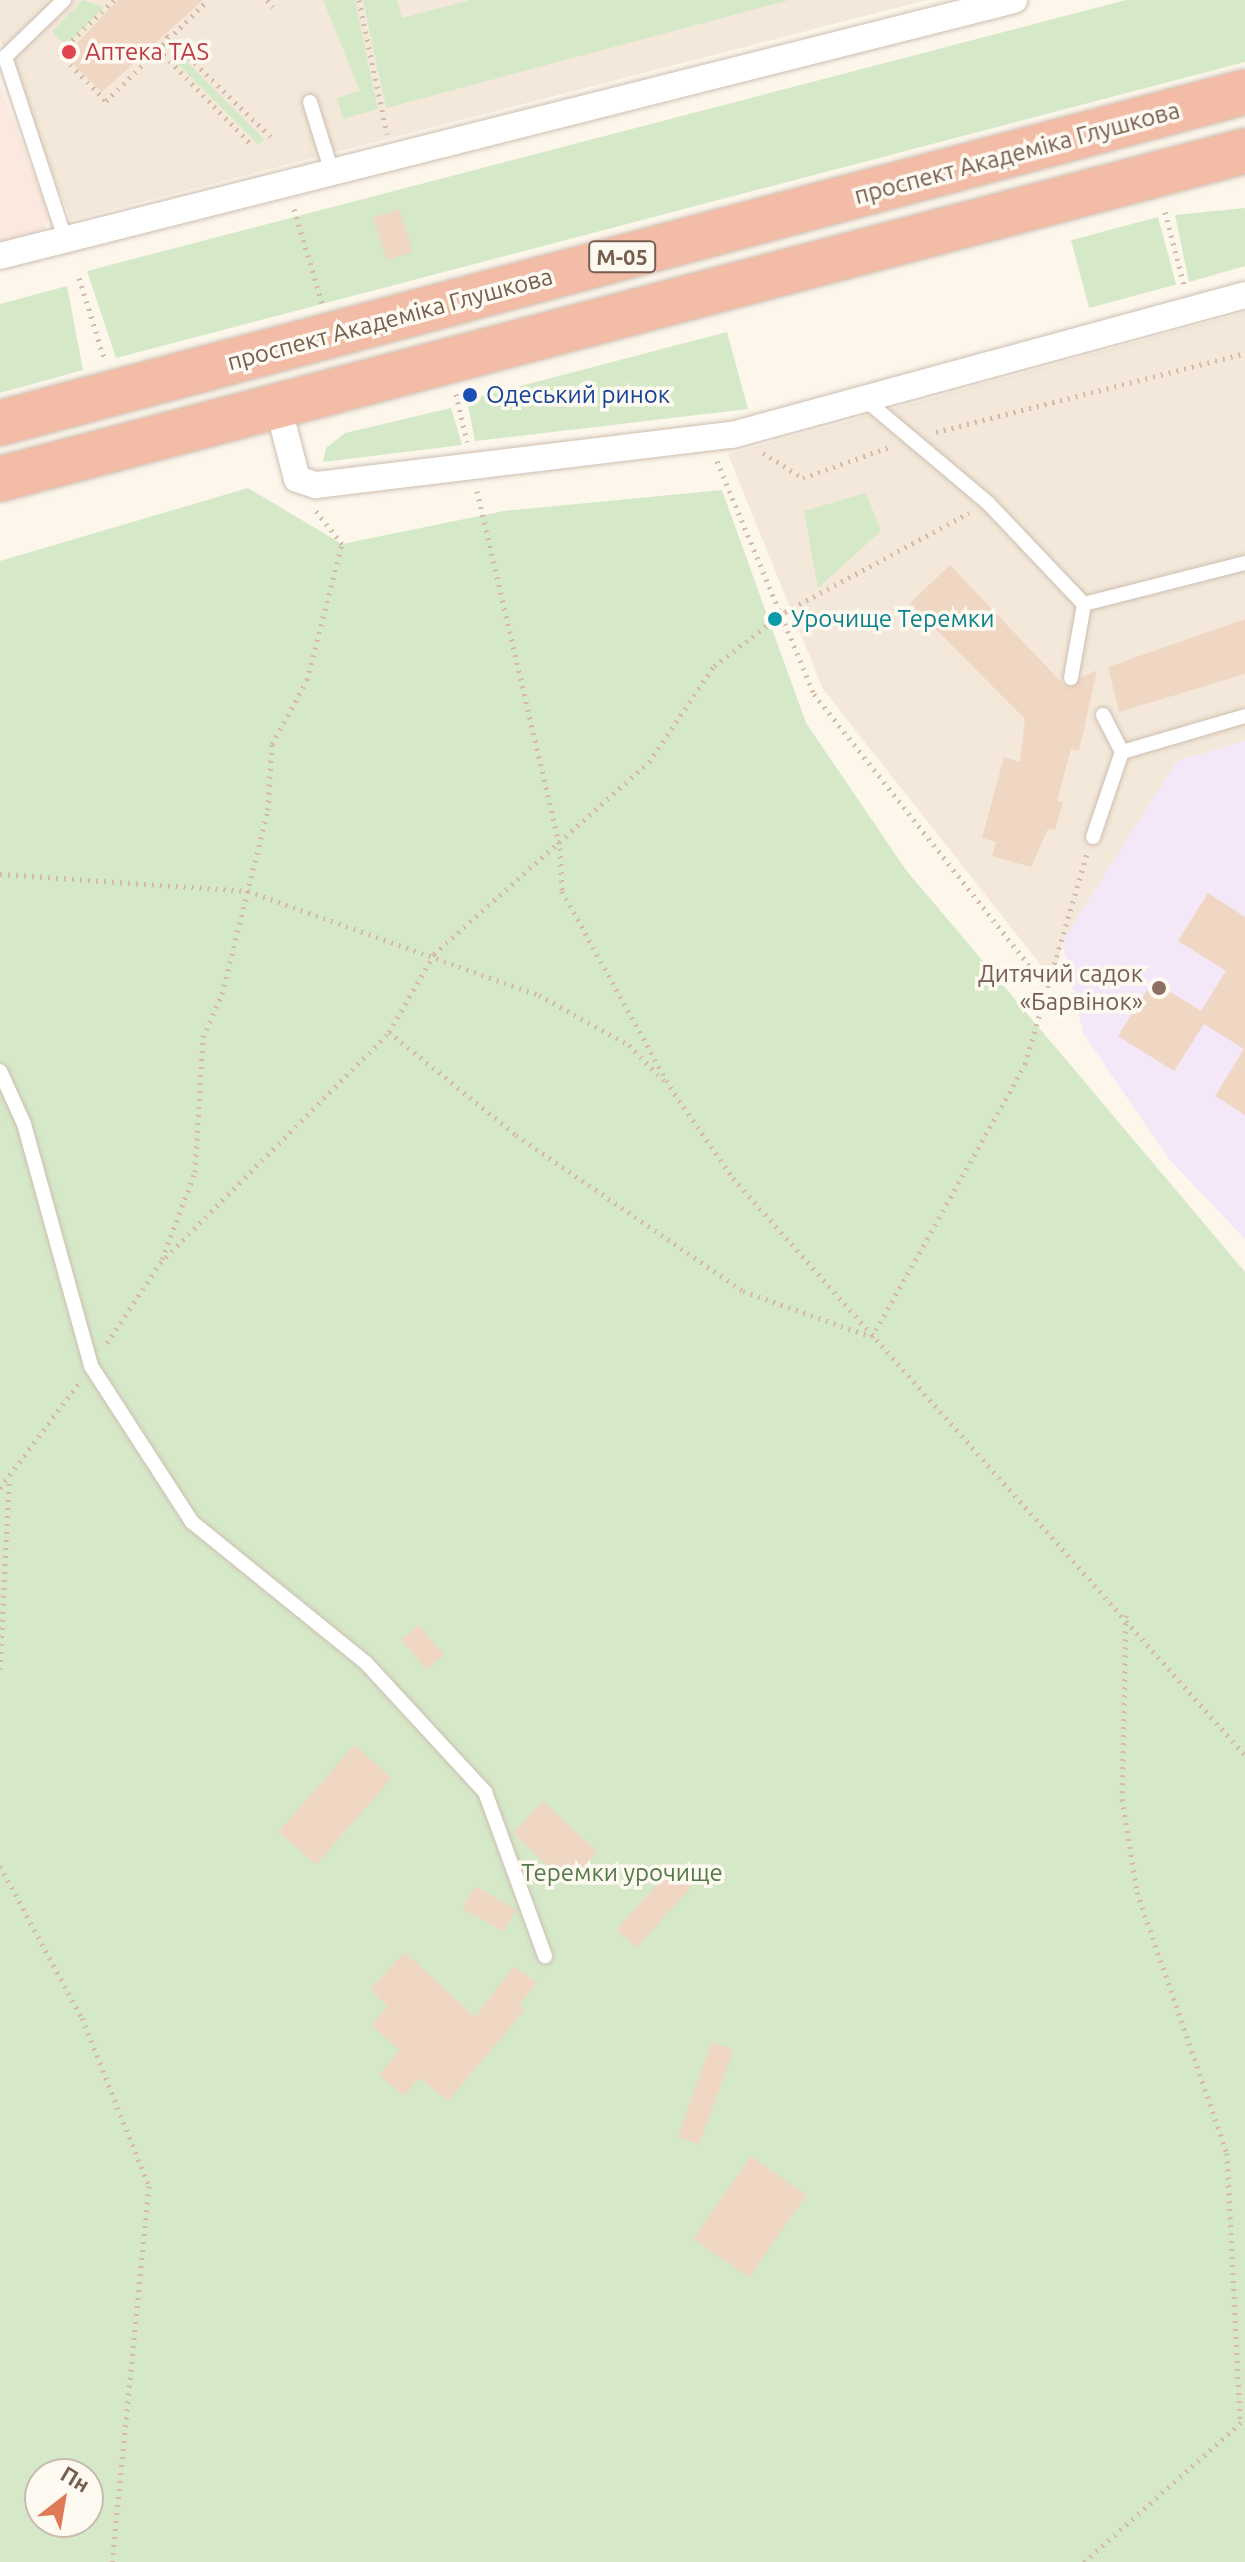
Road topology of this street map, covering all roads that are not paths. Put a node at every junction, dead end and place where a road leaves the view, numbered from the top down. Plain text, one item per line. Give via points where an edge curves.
1 (64, 0) edge
2 (1014, 0) edge
3 (1245, 92) edge
4 (310, 102) dead end
5 (1245, 151) edge
6 (331, 169) junction
7 (65, 238) junction
8 (0, 256) edge
9 (1245, 295) edge
10 (868, 402) junction
11 (278, 406) junction
12 (0, 423) edge
13 (0, 479) edge
14 (1245, 563) edge
15 (1084, 604) junction
16 (1071, 678) dead end
17 (1103, 715) dead end
18 (1245, 716) edge
19 (1122, 752) junction
20 (1093, 837) road end
21 (0, 1071) edge
22 (545, 1956) dead end

1 - 7 lane via 5,57
2 - 6 street
3 - 12 highway, проспект Академіка Глушкова / М-05
4 - 6 lane
5 - 11 highway, М-05
6 - 7 street
7 - 8 street
9 - 10 street
10 - 11 street via 720,437 316,485 297,479
10 - 15 lane via 916,437 988,503
11 - 13 highway, М-05
14 - 15 lane
15 - 16 lane
17 - 19 lane
18 - 19 lane
19 - 20 lane
21 - 22 lane via 24,1124 91,1366 192,1522 366,1663 485,1792

